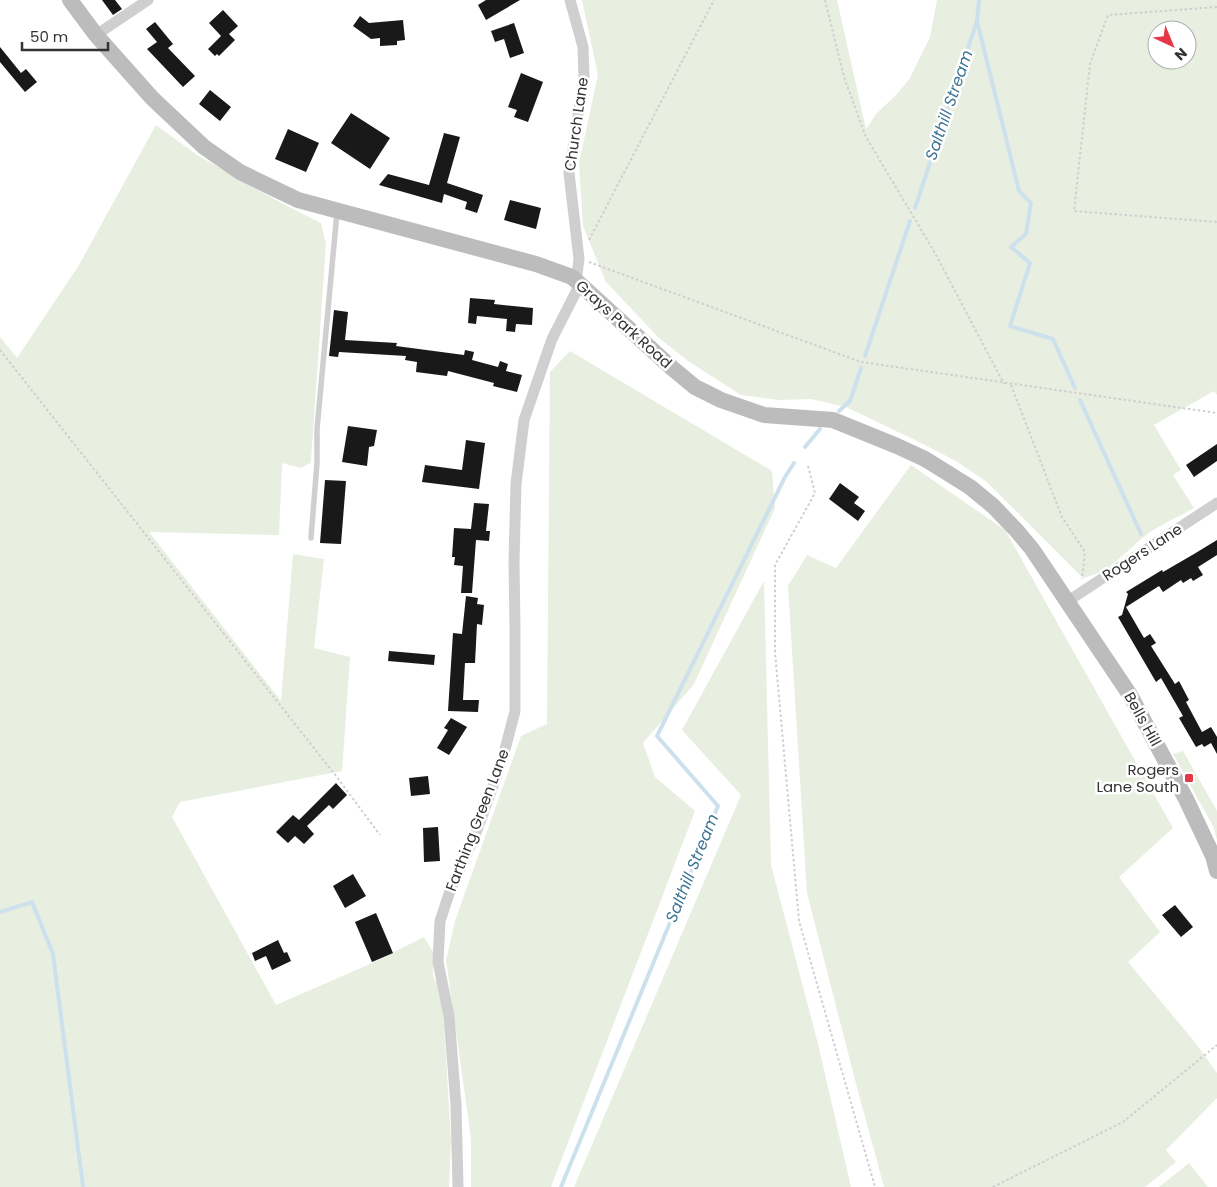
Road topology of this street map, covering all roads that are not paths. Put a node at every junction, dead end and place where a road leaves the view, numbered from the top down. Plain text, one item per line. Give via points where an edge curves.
1 (70, 0) edge
2 (148, 0) edge
3 (570, 0) edge
4 (96, 35) junction
5 (337, 212) junction
6 (576, 281) junction
7 (1217, 503) edge
8 (311, 538) dead end
9 (1068, 601) junction
10 (1217, 872) edge
11 (458, 1187) edge

1 - 4 main road, Grays Park Road
2 - 4 street
3 - 6 street, Church Lane via 583,47 584,77 568,173 579,259
4 - 5 main road, Grays Park Road via 152,98 204,147 240,172 298,200
5 - 6 main road, Grays Park Road via 536,264
5 - 8 lane via 317,429
6 - 9 main road, Grays Park Road via 695,387 720,400 764,414 833,420 926,460 970,487 1017,530
6 - 11 street, Farthing Green Lane via 524,420 516,484 515,710 502,761 440,921 438,962 449,1016
7 - 9 street, Rogers Lane
9 - 10 main road, Bells Hill via 1130,695 1186,799 1213,856

